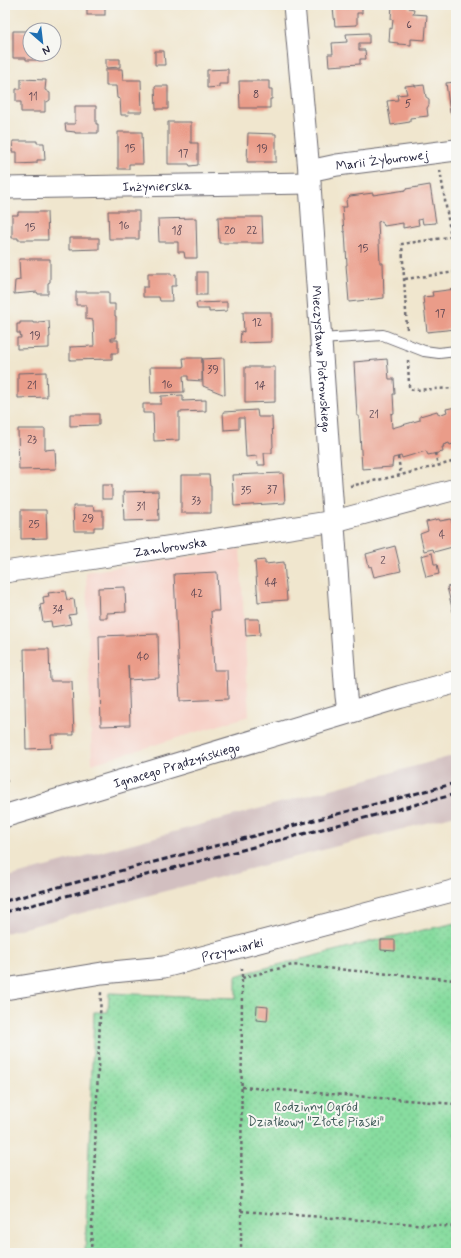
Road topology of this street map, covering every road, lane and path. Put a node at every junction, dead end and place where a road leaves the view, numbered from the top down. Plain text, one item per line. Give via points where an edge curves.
1 (294, 5) edge
2 (447, 151) edge
3 (309, 177) junction
4 (5, 188) edge
5 (456, 236) edge
6 (451, 237) junction
7 (456, 272) edge
8 (405, 279) junction
9 (320, 339) junction
10 (408, 344) junction
11 (456, 351) edge
12 (456, 388) edge
13 (435, 453) dead end
14 (398, 457) dead end
15 (456, 461) edge
16 (438, 466) junction
17 (401, 475) junction
18 (344, 488) dead end
19 (456, 489) edge
20 (335, 521) junction
21 (5, 572) edge
22 (456, 682) edge
23 (348, 712) junction
24 (10, 780) dead end
25 (5, 781) edge
26 (5, 816) edge
27 (456, 890) edge
28 (242, 947) junction
29 (102, 973) junction
30 (242, 978) junction
31 (456, 980) edge
32 (5, 989) edge
33 (242, 1087) junction
34 (456, 1104) edge
35 (241, 1211) junction
36 (456, 1227) edge
37 (91, 1253) edge
38 (241, 1253) edge

1 - 3 street, Mieczysława Piotrowskiego
2 - 3 street, Marii Żyburowej via 337,165
2 - 6 path
3 - 4 street, Inżynierska
3 - 9 street, Mieczysława Piotrowskiego
5 - 6 path
6 - 8 path via 402,244
7 - 8 path
8 - 10 path
9 - 10 lane via 383,335
9 - 20 street, Mieczysława Piotrowskiego
10 - 11 lane via 424,351
10 - 12 path via 410,389
13 - 16 path
14 - 17 path
15 - 16 path
16 - 17 path
17 - 18 path
19 - 20 street, Zambrowska
20 - 21 street, Zambrowska
20 - 23 street, Mieczysława Piotrowskiego
22 - 23 street, Ignacego Prądzyńskiego
23 - 26 street, Ignacego Prądzyńskiego
24 - 25 path
27 - 28 street, Przymiarki
28 - 29 street, Przymiarki via 164,967
28 - 30 path
29 - 32 street, Przymiarki
29 - 37 path
30 - 31 path via 292,965
30 - 33 path
33 - 34 path
33 - 35 path
35 - 36 path
35 - 38 path

